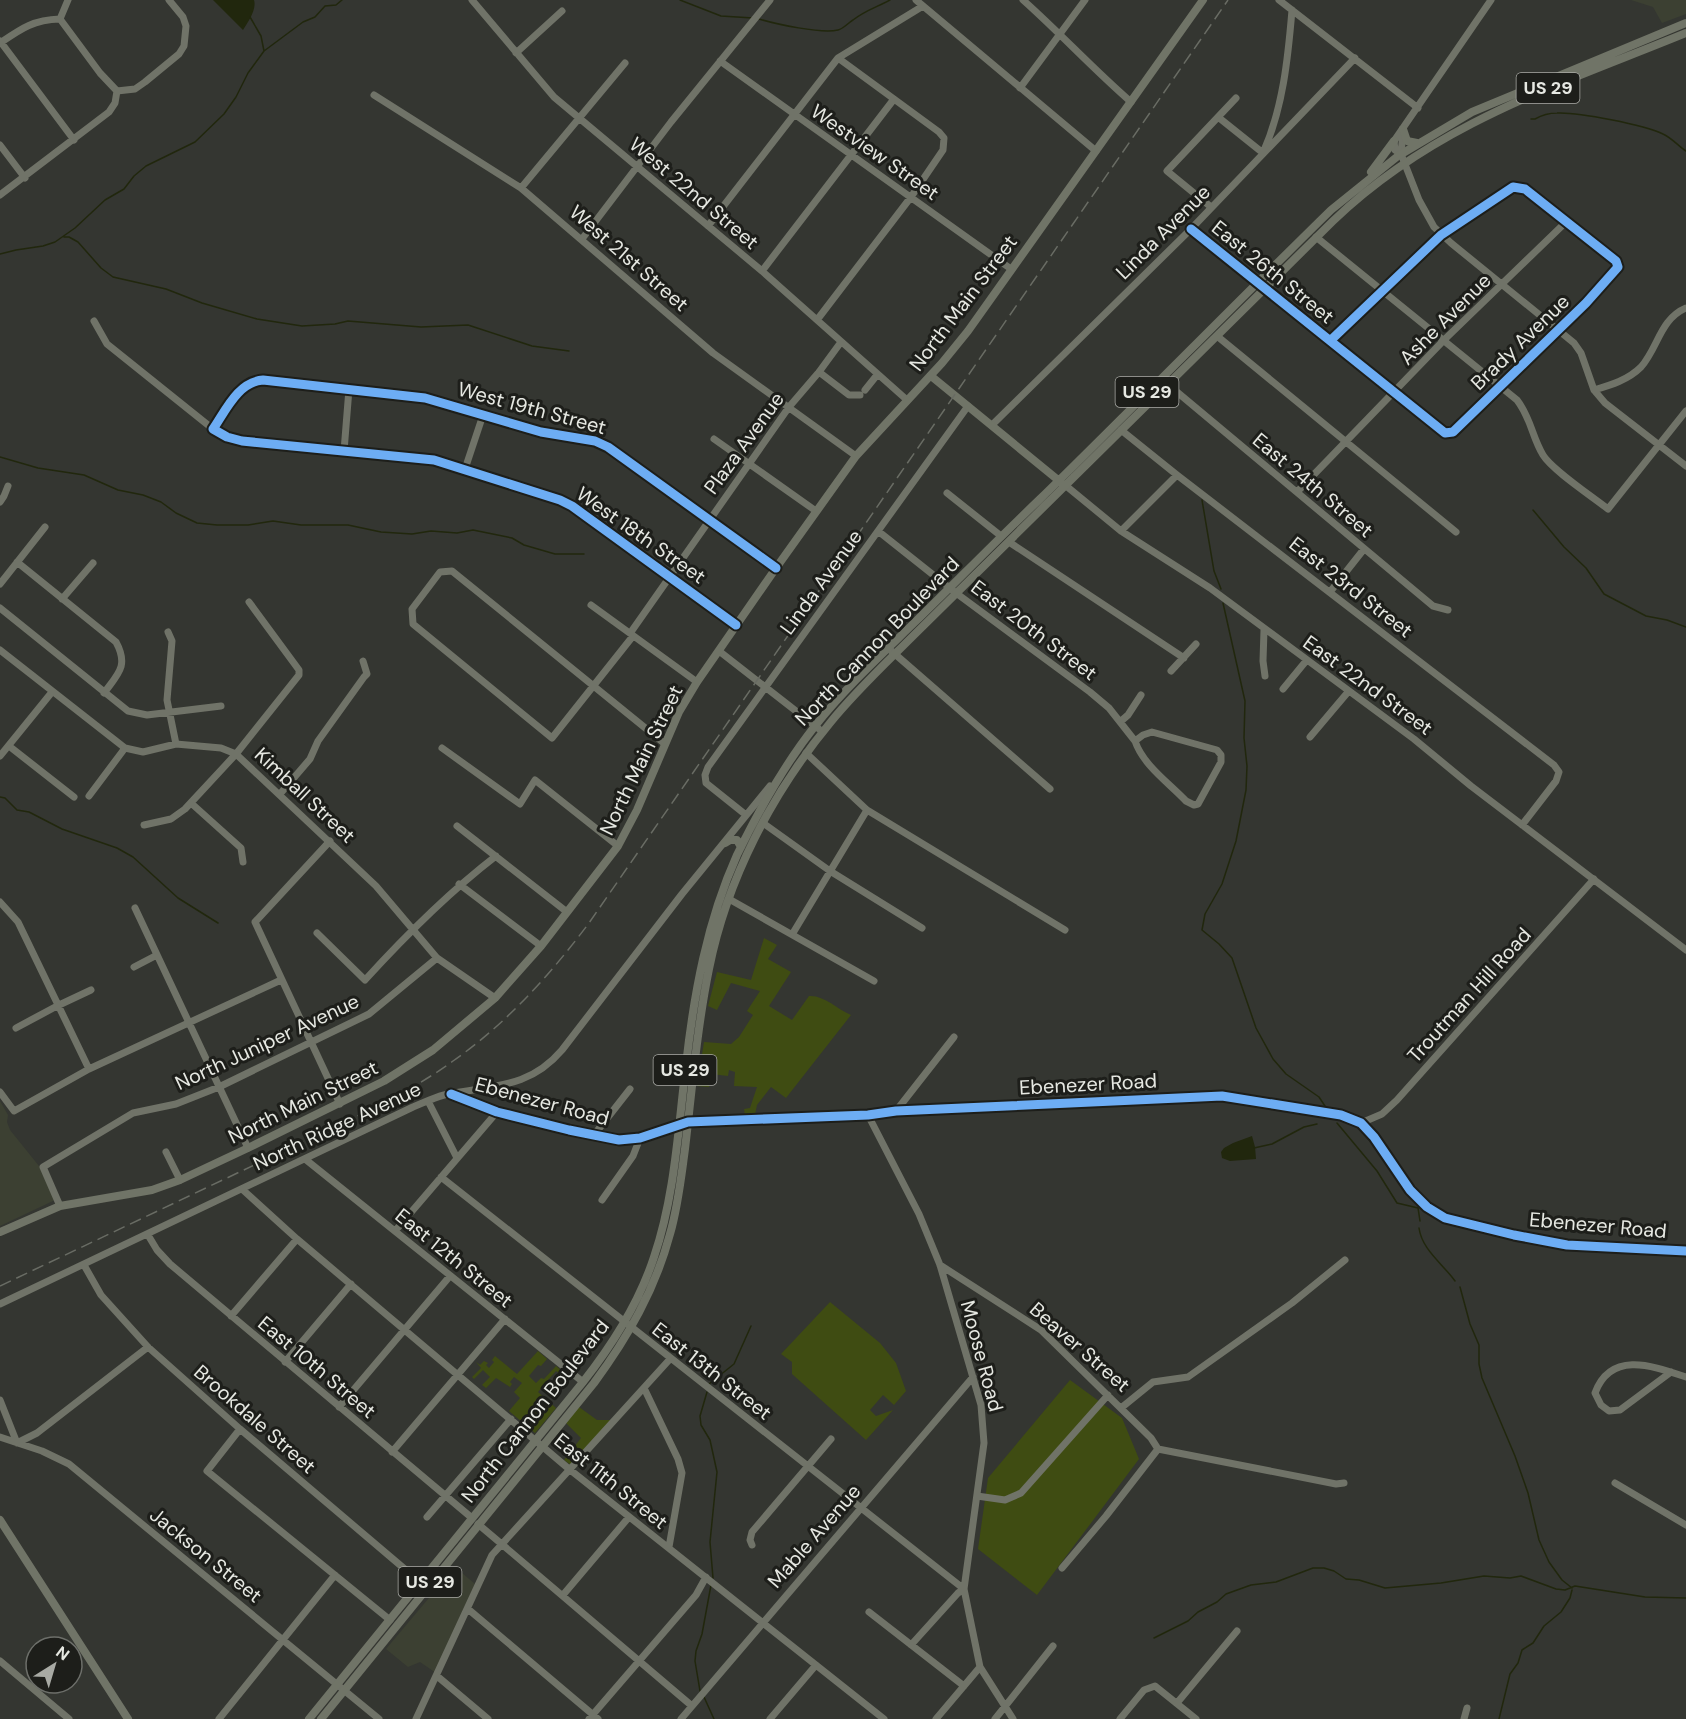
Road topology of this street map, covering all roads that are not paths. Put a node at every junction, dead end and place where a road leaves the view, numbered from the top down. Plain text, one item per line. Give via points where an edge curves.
1 (68, 0) edge
2 (169, 0) edge
3 (472, 0) edge
4 (771, 0) edge
5 (916, 0) edge
6 (1023, 0) edge
7 (1085, 0) edge
8 (1203, 0) edge
9 (1279, 0) edge
10 (1491, 0) edge
11 (923, 6) junction
12 (1292, 10) junction
13 (562, 11) dead end
14 (60, 19) junction
15 (1686, 23) edge
16 (1686, 33) edge
17 (1061, 34) junction
18 (0, 42) edge
19 (516, 53) junction
20 (838, 58) junction
21 (1355, 58) junction
22 (720, 61) junction
23 (625, 63) dead end
24 (1020, 88) junction
25 (117, 91) junction
26 (374, 95) dead end
27 (894, 99) junction
28 (1236, 99) dead end
29 (1131, 102) junction
30 (1418, 108) junction
31 (793, 114) junction
32 (1218, 117) junction
33 (579, 118) junction
34 (1403, 129) junction
35 (74, 140) junction
36 (1394, 141) junction
37 (1418, 143) junction
38 (0, 145) edge
39 (1095, 151) junction
40 (1263, 153) junction
41 (852, 155) junction
42 (1402, 159) junction
43 (638, 168) junction
44 (25, 178) junction
45 (1359, 186) junction
46 (521, 188) junction
47 (0, 195) edge
48 (911, 197) junction
49 (1211, 207) junction
50 (1566, 222) junction
51 (708, 226) junction
52 (1191, 229) junction
53 (1441, 235) junction
54 (1316, 237) junction
55 (582, 239) junction
56 (1011, 269) junction
57 (762, 272) junction
58 (1502, 285) junction
59 (1261, 286) junction
60 (1381, 290) junction
61 (1686, 308) edge
62 (817, 320) junction
63 (94, 321) dead end
64 (1558, 330) junction
65 (1217, 336) junction
66 (1330, 340) junction
67 (1444, 340) junction
68 (841, 342) junction
69 (819, 372) junction
70 (933, 374) junction
71 (878, 375) junction
72 (1164, 382) junction
73 (1500, 386) junction
74 (349, 389) junction
75 (1594, 390) junction
76 (1395, 392) junction
77 (907, 400) junction
78 (968, 406) junction
79 (789, 407) junction
80 (1686, 411) edge
81 (483, 415) junction
82 (993, 424) junction
83 (213, 429) junction
84 (1121, 430) junction
85 (1445, 433) joint
86 (714, 439) dead end
87 (1346, 442) junction
88 (1658, 444) junction
89 (344, 451) junction
90 (856, 456) junction
91 (748, 463) junction
92 (1686, 466) edge
93 (465, 469) junction
94 (1178, 475) junction
95 (1062, 483) junction
96 (8, 486) dead end
97 (1297, 492) junction
98 (947, 493) dead end
99 (2, 499) edge
100 (816, 511) junction
101 (709, 521) junction
102 (45, 527) dead end
103 (878, 531) junction
104 (1121, 531) junction
105 (1456, 532) dead end
106 (1005, 539) junction
107 (1364, 549) junction
108 (17, 562) junction
109 (93, 563) dead end
110 (776, 568) junction
111 (670, 576) junction
112 (0, 584) edge
113 (953, 590) junction
114 (1330, 592) junction
115 (62, 599) junction
116 (249, 602) dead end
117 (591, 605) dead end
118 (0, 608) edge
119 (1448, 610) dead end
120 (736, 625) junction
121 (1264, 630) junction
122 (168, 632) dead end
123 (633, 636) junction
124 (1196, 644) dead end
125 (0, 650) edge
126 (719, 651) junction
127 (891, 651) junction
128 (1184, 658) junction
129 (363, 661) dead end
130 (1306, 661) junction
131 (1171, 671) dead end
132 (1265, 676) dead end
133 (697, 682) junction
134 (595, 685) junction
135 (765, 687) junction
136 (1283, 689) dead end
137 (52, 692) junction
138 (1348, 692) junction
139 (104, 693) junction
140 (1141, 695) dead end
141 (221, 705) dead end
142 (170, 714) junction
143 (1120, 722) junction
144 (819, 729) junction
145 (1310, 737) dead end
146 (1135, 741) junction
147 (176, 744) junction
148 (665, 744) junction
149 (9, 746) junction
150 (125, 748) junction
151 (442, 748) dead end
152 (806, 753) junction
153 (236, 754) junction
154 (0, 756) edge
155 (784, 771) junction
156 (1050, 789) dead end
157 (280, 794) junction
158 (89, 796) dead end
159 (74, 797) dead end
160 (191, 803) junction
161 (867, 810) junction
162 (746, 815) junction
163 (763, 823) junction
164 (144, 825) dead end
165 (1522, 825) junction
166 (457, 826) dead end
167 (330, 841) junction
168 (725, 843) junction
169 (618, 846) junction
170 (741, 847) junction
171 (496, 856) junction
172 (243, 862) dead end
173 (830, 872) junction
174 (1594, 879) junction
175 (459, 884) junction
176 (729, 899) junction
177 (0, 902) edge
178 (135, 908) dead end
179 (567, 912) junction
180 (412, 928) junction
181 (922, 928) dead end
182 (1065, 930) dead end
183 (317, 933) dead end
184 (793, 933) junction
185 (540, 946) junction
186 (1686, 951) edge
187 (157, 955) junction
188 (437, 958) junction
189 (134, 967) dead end
190 (281, 980) junction
191 (874, 981) dead end
192 (91, 990) dead end
193 (495, 998) junction
194 (57, 1005) junction
195 (191, 1023) junction
196 (16, 1028) dead end
197 (954, 1037) dead end
198 (310, 1042) junction
199 (88, 1069) junction
200 (219, 1087) junction
201 (630, 1089) dead end
202 (0, 1092) edge
203 (451, 1094) junction
204 (428, 1101) junction
205 (340, 1104) junction
206 (896, 1111) junction
207 (497, 1112) junction
208 (868, 1115) junction
209 (688, 1122) junction
210 (1361, 1123) junction
211 (679, 1125) junction
212 (594, 1135) junction
213 (640, 1138) junction
214 (248, 1148) junction
215 (166, 1152) dead end
216 (458, 1158) junction
217 (304, 1159) junction
218 (441, 1177) junction
219 (180, 1180) junction
220 (243, 1190) junction
221 (602, 1200) dead end
222 (60, 1206) junction
223 (395, 1231) junction
224 (0, 1232) edge
225 (148, 1235) junction
226 (297, 1239) junction
227 (1686, 1251) edge
228 (1345, 1260) dead end
229 (84, 1265) junction
230 (940, 1265) junction
231 (450, 1276) junction
232 (351, 1284) junction
233 (0, 1304) edge
234 (231, 1316) junction
235 (505, 1319) junction
236 (628, 1326) junction
237 (404, 1329) junction
238 (148, 1347) junction
239 (670, 1359) junction
240 (285, 1362) junction
241 (1671, 1372) junction
242 (458, 1375) junction
243 (973, 1377) junction
244 (1686, 1377) edge
245 (583, 1382) junction
246 (644, 1388) junction
247 (1108, 1395) junction
248 (0, 1400) edge
249 (339, 1407) junction
250 (1121, 1408) junction
251 (511, 1419) junction
252 (240, 1429) junction
253 (0, 1437) edge
254 (831, 1439) dead end
255 (17, 1443) junction
256 (538, 1443) junction
257 (1158, 1449) junction
258 (392, 1452) junction
259 (807, 1466) junction
260 (570, 1469) junction
261 (1344, 1483) dead end
262 (1615, 1483) dead end
263 (445, 1496) junction
264 (977, 1496) junction
265 (859, 1509) junction
266 (427, 1517) dead end
267 (629, 1517) junction
268 (0, 1520) edge
269 (475, 1521) junction
270 (1686, 1525) edge
271 (501, 1543) junction
272 (752, 1545) dead end
273 (669, 1547) junction
274 (1062, 1568) dead end
275 (335, 1575) junction
276 (710, 1580) junction
277 (420, 1582) junction
278 (963, 1589) junction
279 (563, 1595) junction
280 (468, 1609) junction
281 (869, 1612) dead end
282 (390, 1620) junction
283 (761, 1622) junction
284 (1237, 1631) dead end
285 (283, 1640) junction
286 (911, 1645) junction
287 (1053, 1646) dead end
288 (0, 1661) edge
289 (640, 1661) junction
290 (816, 1665) junction
291 (980, 1667) junction
292 (436, 1676) junction
293 (964, 1686) junction
294 (340, 1687) junction
295 (1177, 1703) junction
296 (692, 1706) junction
297 (1005, 1707) junction
298 (1467, 1708) dead end
299 (593, 1717) edge
300 (69, 1719) edge
301 (127, 1719) edge
302 (219, 1719) edge
303 (309, 1719) edge
304 (321, 1719) edge
305 (379, 1719) edge
306 (416, 1719) edge
307 (488, 1719) edge
308 (681, 1719) edge
309 (771, 1719) edge
310 (884, 1719) edge
311 (936, 1719) edge
312 (995, 1719) edge
313 (1013, 1719) edge
314 (1120, 1719) edge
315 (1196, 1719) edge
316 (1464, 1719) edge

1 - 14 street
2 - 25 street via 186,26 184,46 146,82 135,89
3 - 19 street, West 22nd Street
4 - 22 street
5 - 11 street
6 - 17 street
7 - 17 street
8 - 29 main road, North Main Street
9 - 12 street
10 - 30 street
11 - 20 street
11 - 24 street
12 - 21 street
12 - 40 street via 1279,104
13 - 19 street
14 - 18 street via 31,23
14 - 25 street
15 - 37 main road, North Cannon Boulevard / US 29 via 1486,105
16 - 42 main road, North Cannon Boulevard / US 29 via 1501,108
17 - 24 street
17 - 29 street
18 - 35 street
19 - 33 street, West 22nd Street via 554,97
20 - 27 street
20 - 31 street
21 - 30 street
21 - 40 street, Linda Avenue
22 - 31 street, Westview Street
22 - 43 street
23 - 33 street
24 - 39 street
25 - 35 street via 109,112
26 - 46 street, West 21st Street
27 - 41 street
27 - 48 street via 944,138 943,150
28 - 32 street
29 - 39 main road, North Main Street
30 - 34 street
31 - 41 street, Westview Street
31 - 51 street
32 - 40 street
32 - 49 street via 1167,171
33 - 43 street, West 22nd Street
33 - 46 street
34 - 36 street
34 - 37 main road via 1407,141
34 - 42 street
35 - 44 street
36 - 42 street
36 - 45 main road
37 - 42 main road, North Cannon Boulevard / US 29
38 - 44 street
39 - 56 main road, North Main Street
40 - 49 street, Linda Avenue
41 - 48 street, Westview Street
41 - 57 street
42 - 45 main road, North Cannon Boulevard / US 29
42 - 53 street via 1426,216
42 - 54 main road, North Cannon Boulevard / US 29
43 - 51 street, West 22nd Street
43 - 55 street
44 - 47 street
45 - 59 main road, North Cannon Boulevard / US 29
46 - 55 street, West 21st Street
48 - 56 street, Westview Street
48 - 62 street
49 - 52 street, Linda Avenue
50 - 53 street via 1520,187
50 - 58 street, Ashe Avenue
50 - 64 street, Brady Avenue via 1616,261 1618,267
51 - 57 street, West 22nd Street
52 - 59 street, East 26th Street
52 - 82 street, Linda Avenue
53 - 58 street
53 - 60 street
54 - 59 main road, North Cannon Boulevard / US 29
54 - 60 street
55 - 79 street, West 21st Street via 713,353
56 - 70 main road, North Main Street
57 - 62 street, West 22nd Street
58 - 64 street
58 - 67 street, Ashe Avenue
59 - 65 main road, North Cannon Boulevard / US 29
59 - 66 street, East 26th Street
59 - 72 main road, North Cannon Boulevard / US 29
60 - 66 street
60 - 67 street
61 - 75 street via 1665,325 1640,368 1614,384
62 - 68 street, West 22nd Street
63 - 83 street, West 18th Street via 107,344
64 - 73 street, Brady Avenue
64 - 75 street via 1581,353
65 - 72 main road, North Cannon Boulevard / US 29
65 - 87 street
66 - 76 street, East 26th Street
67 - 73 street
67 - 76 street, Ashe Avenue
68 - 69 street, Plaza Avenue
68 - 71 street, West 22nd Street
69 - 71 street via 849,395 863,392
69 - 79 street, Plaza Avenue
70 - 77 main road, North Main Street
70 - 78 main road, East 22nd Street
70 - 82 main road, East 22nd Street
71 - 77 street, West 22nd Street
72 - 84 main road, North Cannon Boulevard / US 29
72 - 95 main road, North Cannon Boulevard / US 29
72 - 97 street, East 24th Street
73 - 85 street, Brady Avenue via 1453,432
73 - 88 street via 1525,411 1544,458 1608,509
74 - 81 street, West 19th Street via 425,398
74 - 83 street, West 19th Street via 253,381 238,392
74 - 89 street
75 - 88 street
76 - 85 street, East 26th Street
76 - 87 street, Ashe Avenue
77 - 90 main road, North Main Street
78 - 82 main road, East 22nd Street
78 - 103 street, Linda Avenue
79 - 90 street, West 21st Street
79 - 91 street, Plaza Avenue
80 - 88 street
81 - 93 street
81 - 101 street, West 19th Street via 608,447
82 - 95 main road, East 22nd Street
83 - 89 street, West 18th Street via 242,441
84 - 94 street, East 23rd Street
84 - 95 main road, North Cannon Boulevard / US 29
86 - 91 street
87 - 97 street, Ashe Avenue
87 - 105 street
88 - 92 street
89 - 93 street, West 18th Street via 434,460
90 - 100 main road, North Main Street
91 - 100 street
91 - 101 street, Plaza Avenue
93 - 111 street, West 18th Street via 572,506
94 - 104 street
94 - 114 street, East 23rd Street
95 - 104 street, East 22nd Street
95 - 106 main road, North Cannon Boulevard / US 29
96 - 99 street
97 - 107 street, East 24th Street
98 - 106 street
100 - 110 main road, North Main Street
101 - 110 street, West 19th Street
101 - 111 street, Plaza Avenue
102 - 108 street
103 - 113 street, East 20th Street
103 - 135 street, Linda Avenue
104 - 121 street, East 22nd Street via 1209,588
106 - 113 main road, North Cannon Boulevard / US 29
106 - 128 street
107 - 114 street
107 - 119 street, East 24th Street via 1433,606
108 - 112 street
108 - 115 street
109 - 115 street
110 - 120 main road, North Main Street
111 - 120 street, West 18th Street
111 - 123 street, Plaza Avenue via 631,632
113 - 127 main road, North Cannon Boulevard / US 29
113 - 143 street, East 20th Street via 1090,692
114 - 165 street, East 23rd Street via 1554,765 1559,772 1556,782
115 - 139 street via 116,642 123,654 120,671
116 - 153 street via 300,672
117 - 123 street
118 - 139 street
120 - 126 main road, North Main Street
121 - 130 street, East 22nd Street
121 - 132 street
122 - 142 street via 172,641 167,700
123 - 133 street
123 - 134 street, Plaza Avenue
124 - 128 street
125 - 137 street
126 - 133 main road, North Main Street
126 - 135 street
127 - 144 main road, North Cannon Boulevard / US 29
127 - 156 street
128 - 131 street
129 - 157 street via 366,674 318,741 310,759
130 - 136 street
130 - 138 street, East 22nd Street
133 - 148 main road, North Main Street
134 - 134 street, Plaza Avenue via 452,571 440,572 412,609 413,624 552,738
134 - 148 street
135 - 144 street
135 - 162 street, Linda Avenue via 708,767 705,780
137 - 149 street
137 - 150 street
138 - 145 street
138 - 165 street, East 22nd Street
139 - 142 street via 128,711
140 - 143 street
141 - 142 street
142 - 147 street
143 - 146 street, East 20th Street
144 - 152 main road, North Cannon Boulevard / US 29
144 - 155 main road, North Cannon Boulevard / US 29
146 - 146 street, East 20th Street via 1152,732 1217,750 1221,762 1198,804 1186,801 1148,763
147 - 150 street, Kimball Street via 143,752
147 - 153 street, Kimball Street via 221,747
148 - 169 main road, North Main Street
149 - 154 street
149 - 159 street
150 - 158 street
151 - 169 street via 520,804 535,780
152 - 161 street
152 - 163 main road, North Cannon Boulevard / US 29
153 - 157 street, Kimball Street
153 - 160 street
155 - 162 street, North Ridge Avenue
155 - 170 main road, North Cannon Boulevard / US 29
157 - 167 street, Kimball Street
160 - 164 street via 171,819
160 - 172 street via 241,848
161 - 173 street
161 - 182 street
162 - 168 street, North Ridge Avenue
163 - 173 street
163 - 176 main road, North Cannon Boulevard / US 29
165 - 174 street, East 22nd Street
166 - 171 street
167 - 180 street, Kimball Street
167 - 190 street via 255,922
168 - 170 main road via 737,840
168 - 203 street, North Ridge Avenue via 552,1061 523,1079
169 - 179 main road, North Main Street
170 - 211 main road, North Cannon Boulevard / US 29 via 719,902 702,962
171 - 175 street
171 - 179 street
173 - 181 street
173 - 184 street
174 - 186 street, East 22nd Street
174 - 210 street, Troutman Hill Road via 1397,1100 1382,1114
175 - 180 street
175 - 185 street
176 - 184 street
176 - 209 main road, North Cannon Boulevard / US 29 via 709,968
177 - 194 street via 18,922
178 - 187 street
179 - 185 main road, North Main Street
180 - 183 street via 364,980
180 - 188 street, Kimball Street
184 - 191 street
185 - 193 main road, North Main Street
187 - 189 street
187 - 195 street
188 - 193 street, Kimball Street
188 - 198 street, North Juniper Avenue via 369,1014
190 - 195 street
190 - 198 street
192 - 194 street
193 - 205 main road, North Main Street via 433,1050 384,1082
194 - 196 street
194 - 199 street
195 - 199 street
195 - 200 street
197 - 206 street
198 - 200 street, North Juniper Avenue
198 - 205 street
199 - 202 street via 14,1111
200 - 214 street
200 - 222 street, North Juniper Avenue via 176,1104 133,1113 43,1167
201 - 212 street
203 - 204 street, North Ridge Avenue
203 - 207 street, Ebenezer Road
204 - 216 street
204 - 217 street, North Ridge Avenue
205 - 214 main road, North Main Street
206 - 208 street, Ebenezer Road
206 - 210 street, Ebenezer Road via 1222,1096 1341,1115
207 - 212 street, Ebenezer Road
207 - 216 street
208 - 209 street, Ebenezer Road
208 - 230 street, Moose Road via 919,1214
209 - 211 street, Ebenezer Road
209 - 236 main road, North Cannon Boulevard / US 29 via 670,1234 657,1275
210 - 227 street, Ebenezer Road via 1410,1190 1427,1208 1445,1218 1567,1245
211 - 213 street, Ebenezer Road
211 - 236 main road, North Cannon Boulevard / US 29 via 661,1233
212 - 213 street, Ebenezer Road via 619,1140
213 - 221 street via 633,1156
214 - 219 main road, North Main Street
215 - 219 street
216 - 218 street
217 - 220 street, North Ridge Avenue
217 - 223 street, East 12th Street
218 - 223 street
218 - 236 street, East 13th Street
219 - 222 main road, North Main Street via 152,1190
220 - 225 street, North Ridge Avenue
220 - 226 street, East 11th Street
222 - 224 main road, North Main Street
223 - 231 street, East 12th Street
225 - 229 street, North Ridge Avenue
225 - 234 street, East 10th Street via 170,1264
226 - 232 street, East 11th Street
226 - 234 street
228 - 250 street, Beaver Street via 1188,1377 1153,1382
229 - 233 street, North Ridge Avenue
229 - 238 street, Brookdale Street via 101,1295
230 - 243 street, Moose Road
230 - 247 street, Beaver Street via 1041,1330
231 - 235 street, East 12th Street
231 - 237 street
232 - 237 street, East 11th Street
232 - 240 street
234 - 240 street, East 10th Street
235 - 242 street
235 - 245 street, East 12th Street
236 - 239 street, East 13th Street
236 - 245 main road, North Cannon Boulevard / US 29
236 - 256 main road, North Cannon Boulevard / US 29 via 598,1377
237 - 242 street, East 11th Street
237 - 249 street
238 - 252 street, Brookdale Street
238 - 255 street via 37,1433
239 - 246 street
239 - 259 street, East 13th Street
240 - 249 street, East 10th Street
241 - 241 street via 1628,1364 1600,1381 1595,1393 1609,1411 1620,1410
241 - 244 street
242 - 251 street, East 11th Street
242 - 258 street
243 - 264 street, Moose Road via 984,1430
243 - 265 street, Mable Avenue
245 - 256 main road, North Cannon Boulevard / US 29
246 - 260 street
246 - 273 street via 682,1473
247 - 250 street, Beaver Street
247 - 264 street via 1021,1493 1005,1500
248 - 255 street
249 - 258 street, East 10th Street
250 - 257 street
251 - 256 street, East 11th Street
251 - 263 street
252 - 275 street via 207,1471
252 - 277 street, Brookdale Street
253 - 255 street, Jackson Street
254 - 259 street
255 - 285 street, Jackson Street via 69,1464
256 - 260 street, East 11th Street
256 - 269 main road, North Cannon Boulevard / US 29
257 - 261 street
257 - 274 street
258 - 263 street, East 10th Street
259 - 265 street, East 13th Street
259 - 272 street via 752,1532
260 - 267 street, East 11th Street
260 - 271 street
262 - 270 street
263 - 266 street
263 - 269 street, East 10th Street
264 - 278 street, Moose Road
265 - 278 street, East 13th Street
265 - 283 street, Mable Avenue
267 - 273 street, East 11th Street
267 - 279 street
268 - 301 main road
269 - 271 street, East 10th Street
269 - 277 main road, North Cannon Boulevard / US 29
269 - 294 main road, North Cannon Boulevard / US 29
271 - 279 street, East 10th Street
271 - 280 street
273 - 276 street, East 11th Street
275 - 282 street
275 - 285 street
276 - 283 street, East 11th Street
276 - 289 street
277 - 282 main road, North Cannon Boulevard / US 29
278 - 286 street
278 - 291 street, Moose Road
279 - 289 street, East 10th Street
280 - 292 street
280 - 299 street
281 - 286 street
282 - 294 main road, North Cannon Boulevard / US 29
283 - 290 street, East 11th Street
283 - 296 street, Mable Avenue
284 - 295 street
285 - 294 street, Jackson Street
285 - 302 street
286 - 293 street
287 - 297 street
288 - 300 street
289 - 296 street, East 10th Street
289 - 299 street
290 - 309 street
290 - 310 street, East 11th Street
291 - 293 street
291 - 297 street, Moose Road
292 - 306 street
292 - 307 street
293 - 311 street
294 - 303 main road, North Cannon Boulevard / US 29
294 - 304 main road, North Cannon Boulevard / US 29
294 - 305 street, Jackson Street
295 - 314 street via 1155,1686 1149,1687
295 - 315 street
296 - 308 street, Mable Avenue
297 - 312 street
297 - 313 street, Moose Road
298 - 316 street

